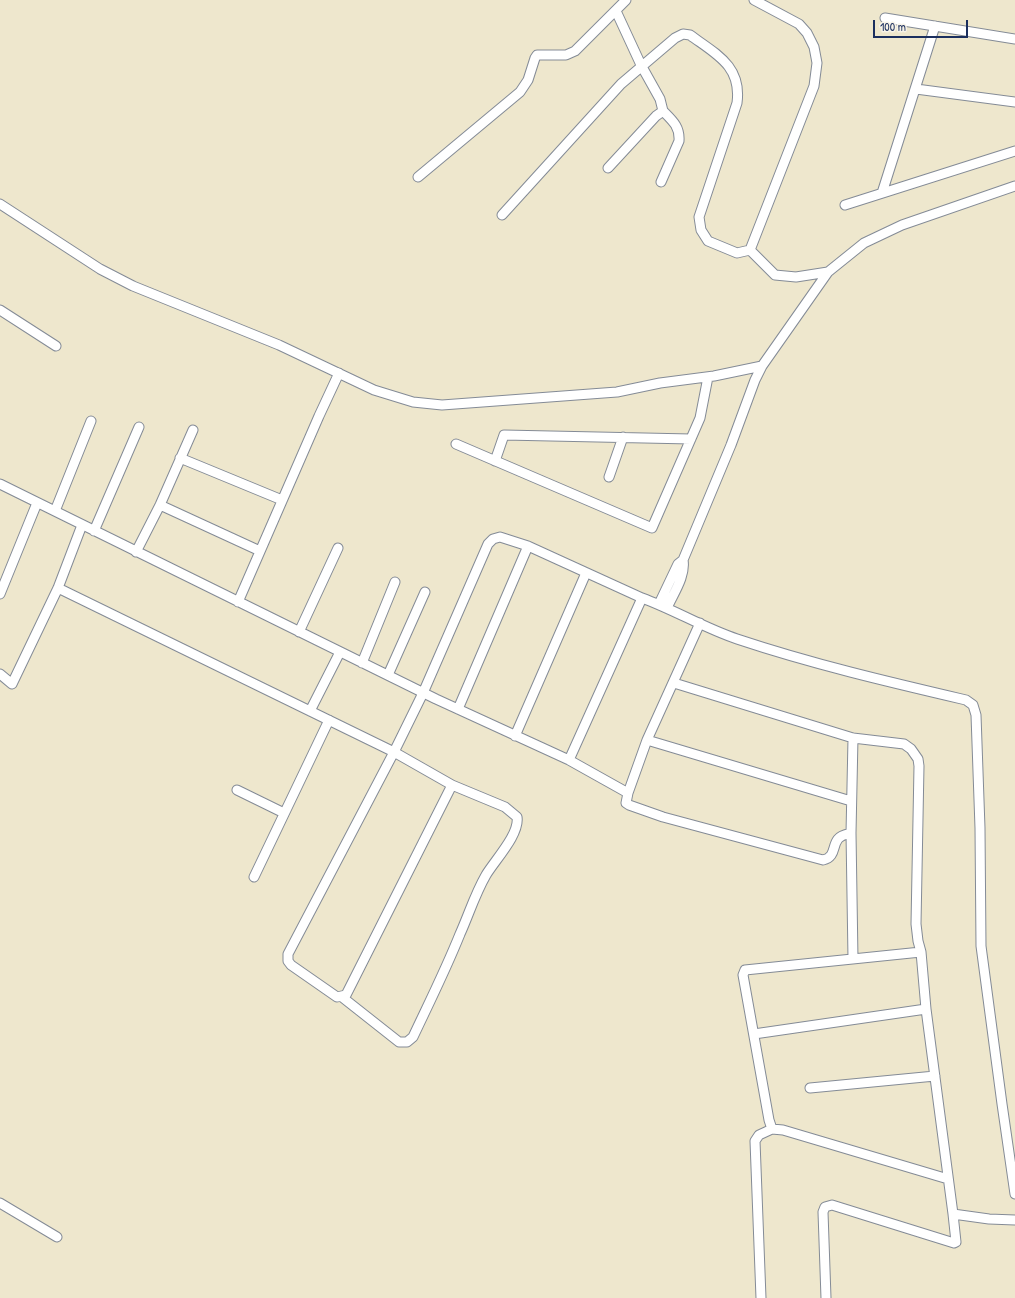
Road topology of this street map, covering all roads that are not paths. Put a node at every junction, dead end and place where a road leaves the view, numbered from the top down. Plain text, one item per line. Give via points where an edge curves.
1 (626, 0) edge
2 (754, 0) edge
3 (616, 11) junction
4 (885, 18) dead end
5 (935, 26) junction
6 (1015, 38) edge
7 (642, 65) junction
8 (916, 88) junction
9 (1015, 102) edge
10 (663, 111) junction
11 (1015, 151) edge
12 (608, 168) dead end
13 (418, 177) dead end
14 (661, 182) dead end
15 (1015, 186) edge
16 (882, 193) junction
17 (0, 204) edge
18 (845, 204) dead end
19 (502, 215) dead end
20 (750, 250) junction
21 (828, 272) junction
22 (0, 310) edge
23 (56, 346) dead end
24 (762, 366) junction
25 (340, 373) junction
26 (708, 377) junction
27 (91, 421) dead end
28 (139, 427) dead end
29 (193, 430) dead end
30 (624, 437) junction
31 (691, 439) junction
32 (456, 444) dead end
33 (180, 458) junction
34 (495, 461) junction
35 (609, 477) dead end
36 (0, 484) edge
37 (282, 500) junction
38 (37, 503) junction
39 (160, 505) junction
40 (55, 512) junction
41 (82, 525) junction
42 (94, 531) junction
43 (528, 546) junction
44 (338, 548) dead end
45 (260, 551) junction
46 (136, 552) junction
47 (586, 572) junction
48 (395, 582) dead end
49 (58, 588) junction
50 (425, 592) dead end
51 (0, 594) edge
52 (642, 598) junction
53 (238, 602) junction
54 (663, 606) junction
55 (700, 623) junction
56 (299, 632) junction
57 (340, 652) junction
58 (362, 663) junction
59 (0, 674) edge
60 (388, 675) junction
61 (674, 683) junction
62 (423, 693) junction
63 (458, 709) junction
64 (310, 711) junction
65 (329, 720) junction
66 (515, 736) junction
67 (853, 738) junction
68 (647, 740) junction
69 (394, 752) junction
70 (569, 760) junction
71 (452, 784) junction
72 (237, 790) dead end
73 (628, 793) junction
74 (851, 801) junction
75 (284, 814) junction
76 (851, 833) junction
77 (254, 877) dead end
78 (921, 952) junction
79 (853, 959) junction
80 (342, 997) junction
81 (926, 1009) junction
82 (754, 1034) junction
83 (935, 1076) junction
84 (810, 1088) dead end
85 (772, 1129) junction
86 (948, 1179) junction
87 (1015, 1194) edge
88 (0, 1203) edge
89 (953, 1214) junction
90 (1015, 1220) edge
91 (57, 1237) dead end
92 (761, 1298) edge
93 (826, 1298) edge

1 - 3 street
2 - 20 street via 799,24 814,47 817,63 814,86
3 - 7 street
3 - 13 street via 575,51 566,54 537,55 528,80 520,92
4 - 5 street
5 - 6 street
5 - 8 street
7 - 10 street via 660,99
7 - 19 street via 621,84
7 - 20 street via 683,34 690,35 725,61 737,82 737,103 699,217 701,230 708,241 737,253
8 - 9 street
8 - 16 street
10 - 12 street
10 - 14 street via 675,123 680,135
11 - 16 street
15 - 21 street via 902,225 864,243
16 - 18 street
17 - 25 street via 100,269 133,286 279,345
20 - 21 street via 776,275 796,277
21 - 24 street
22 - 23 street
24 - 26 street
24 - 54 street via 683,560 678,564
25 - 26 street via 374,390 414,402 442,405 617,392
25 - 37 street
26 - 31 street via 700,418
27 - 40 street
28 - 42 street
29 - 33 street
30 - 31 street
30 - 34 street via 504,435
30 - 35 street
31 - 34 street via 652,528
32 - 34 street
33 - 37 street
33 - 39 street
36 - 38 street
37 - 45 street
38 - 40 street
38 - 51 street
39 - 45 street
39 - 46 street
40 - 41 street
41 - 42 street
41 - 49 street
42 - 46 street
43 - 47 street
43 - 62 street via 500,537 488,544
43 - 63 street
44 - 56 street
45 - 53 street
46 - 53 street
47 - 52 street
47 - 66 street
48 - 58 street
49 - 59 street via 12,684
49 - 64 street
50 - 60 street
52 - 54 street
52 - 70 street
53 - 56 street
54 - 55 street
55 - 61 street
55 - 87 street via 736,638 813,662 966,700 973,705 976,715 980,828 981,946
56 - 57 street
57 - 58 street
57 - 64 street
58 - 60 street
60 - 62 street
61 - 67 street
61 - 68 street
62 - 63 street
62 - 69 street
63 - 66 street
64 - 65 street
65 - 69 street
65 - 75 street
66 - 70 street
67 - 74 street
67 - 78 street via 904,744 918,759 916,924
68 - 73 street
68 - 74 street
69 - 71 street
69 - 80 street via 288,954 291,965 337,997
70 - 73 street
71 - 80 street via 346,995
71 - 80 street via 505,807 517,817 518,822 513,835 486,875 413,1037 407,1042 399,1042
72 - 75 street
73 - 76 street via 626,803 629,806 823,860 832,856 840,837
74 - 76 street
75 - 77 street
76 - 79 street
78 - 79 street
78 - 81 street
79 - 82 street via 745,970 743,975
81 - 82 street
81 - 83 street
82 - 85 street
83 - 84 street
83 - 86 street
85 - 86 street via 783,1130
85 - 92 street via 759,1135 755,1141
86 - 89 street
88 - 91 street
89 - 90 street
89 - 93 street via 956,1242 954,1243 832,1205 825,1207 823,1212

